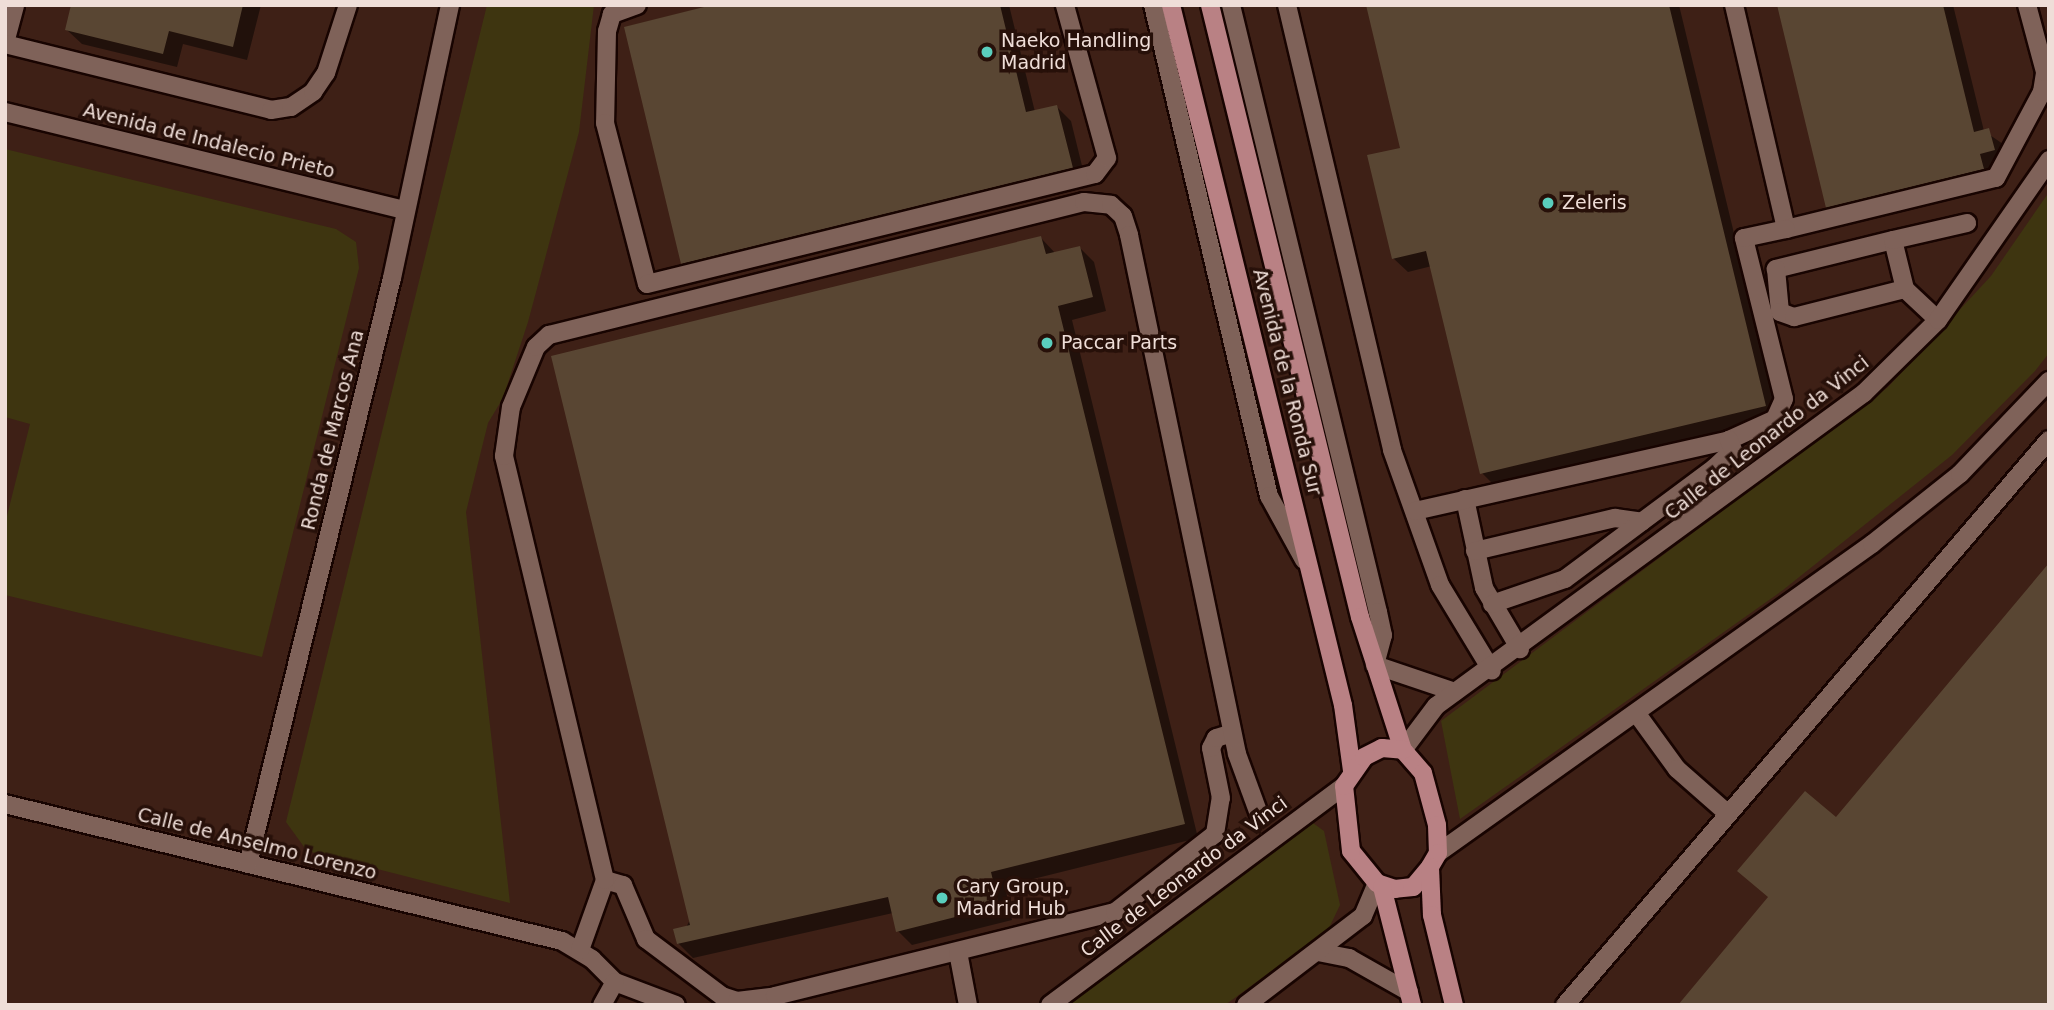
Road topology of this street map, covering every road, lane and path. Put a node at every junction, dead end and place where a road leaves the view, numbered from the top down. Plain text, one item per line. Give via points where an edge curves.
1 (15, 5) edge
2 (348, 5) edge
3 (450, 5) edge
4 (636, 5) edge
5 (1065, 5) edge
6 (1153, 5) edge
7 (1171, 5) edge
8 (1210, 5) edge
9 (1231, 5) edge
10 (1287, 5) edge
11 (1734, 5) edge
12 (2027, 5) edge
13 (5, 44) edge
14 (5, 112) edge
15 (2049, 160) edge
16 (403, 210) junction
17 (1967, 223) dead end
18 (1786, 229) junction
19 (1893, 240) junction
20 (1905, 289) junction
21 (1938, 320) junction
22 (2049, 382) edge
23 (1729, 440) junction
24 (2049, 440) edge
25 (1465, 499) junction
26 (1415, 510) junction
27 (1642, 522) junction
28 (1475, 551) junction
29 (1310, 571) junction
30 (1492, 604) junction
31 (1520, 649) junction
32 (1375, 665) junction
33 (1492, 671) junction
34 (1455, 692) junction
35 (1637, 714) junction
36 (1232, 733) junction
37 (1403, 750) junction
38 (1348, 779) junction
39 (5, 804) edge
40 (1727, 813) junction
41 (1259, 814) dead end
42 (1434, 860) junction
43 (248, 864) junction
44 (605, 880) junction
45 (1380, 885) junction
46 (580, 950) junction
47 (958, 952) junction
48 (1318, 952) junction
49 (615, 982) junction
50 (1411, 998) edge
51 (602, 1005) edge
52 (676, 1005) edge
53 (968, 1005) edge
54 (1050, 1005) edge
55 (1246, 1005) edge
56 (1454, 1005) edge
57 (1565, 1005) edge

1 - 13 street
2 - 13 street via 313,92 291,107 271,110
3 - 16 street, Ronda de Marcos Ana
4 - 5 street via 612,13 607,31 605,123 647,284 1095,174 1107,158
6 - 29 street via 1269,496
7 - 29 main road, Avenida de la Ronda Sur
8 - 32 main road, Avenida de la Ronda Sur
9 - 32 street via 1378,612 1383,635
10 - 26 street via 1392,450
11 - 18 street
12 - 18 street via 2045,72 2042,92 1996,178
14 - 16 street, Avenida de Indalecio Prieto
15 - 21 street, Calle de Leonardo da Vinci
16 - 43 street, Ronda de Marcos Ana
17 - 19 street
18 - 23 street via 1744,239 1782,410 1759,430
19 - 20 street
19 - 20 street via 1776,270 1780,312 1794,317
20 - 21 street
21 - 31 street, Calle de Leonardo da Vinci via 1864,393
22 - 35 street via 1960,474 1872,544
23 - 25 street
23 - 27 street via 1733,450 1725,458
24 - 40 street
25 - 26 street
25 - 28 street
26 - 33 street via 1440,585
27 - 28 street via 1615,518
27 - 30 street via 1565,579
28 - 30 street
29 - 38 main road, Avenida de la Ronda Sur via 1343,705
30 - 31 street
31 - 33 street, Calle de Leonardo da Vinci
32 - 34 street
32 - 37 main road, Avenida de la Ronda Sur
33 - 34 street, Calle de Leonardo da Vinci
34 - 37 street, Calle de Leonardo da Vinci via 1416,725
35 - 40 street via 1671,762
35 - 42 street
36 - 41 street
36 - 44 street via 1129,235 1123,216 1111,205 1084,202 549,335 536,347 511,407 504,456
36 - 47 street via 1216,738 1210,748 1221,819 1201,850 1115,912
37 - 38 main road via 1382,748
37 - 42 main road, Avenida de la Ronda Sur via 1423,773
38 - 45 main road, Avenida de la Ronda Sur via 1351,851
38 - 54 street, Calle de Leonardo da Vinci
39 - 43 street, Calle de Anselmo Lorenzo
40 - 57 street
42 - 45 main road via 1413,887
42 - 56 main road via 1432,915
43 - 46 street, Calle de Anselmo Lorenzo
44 - 46 street
44 - 47 street via 623,885 646,939 737,1001
45 - 48 street via 1363,916
45 - 50 main road
46 - 49 street
47 - 53 street
48 - 50 street via 1349,958
48 - 55 street
49 - 51 street
49 - 52 street

